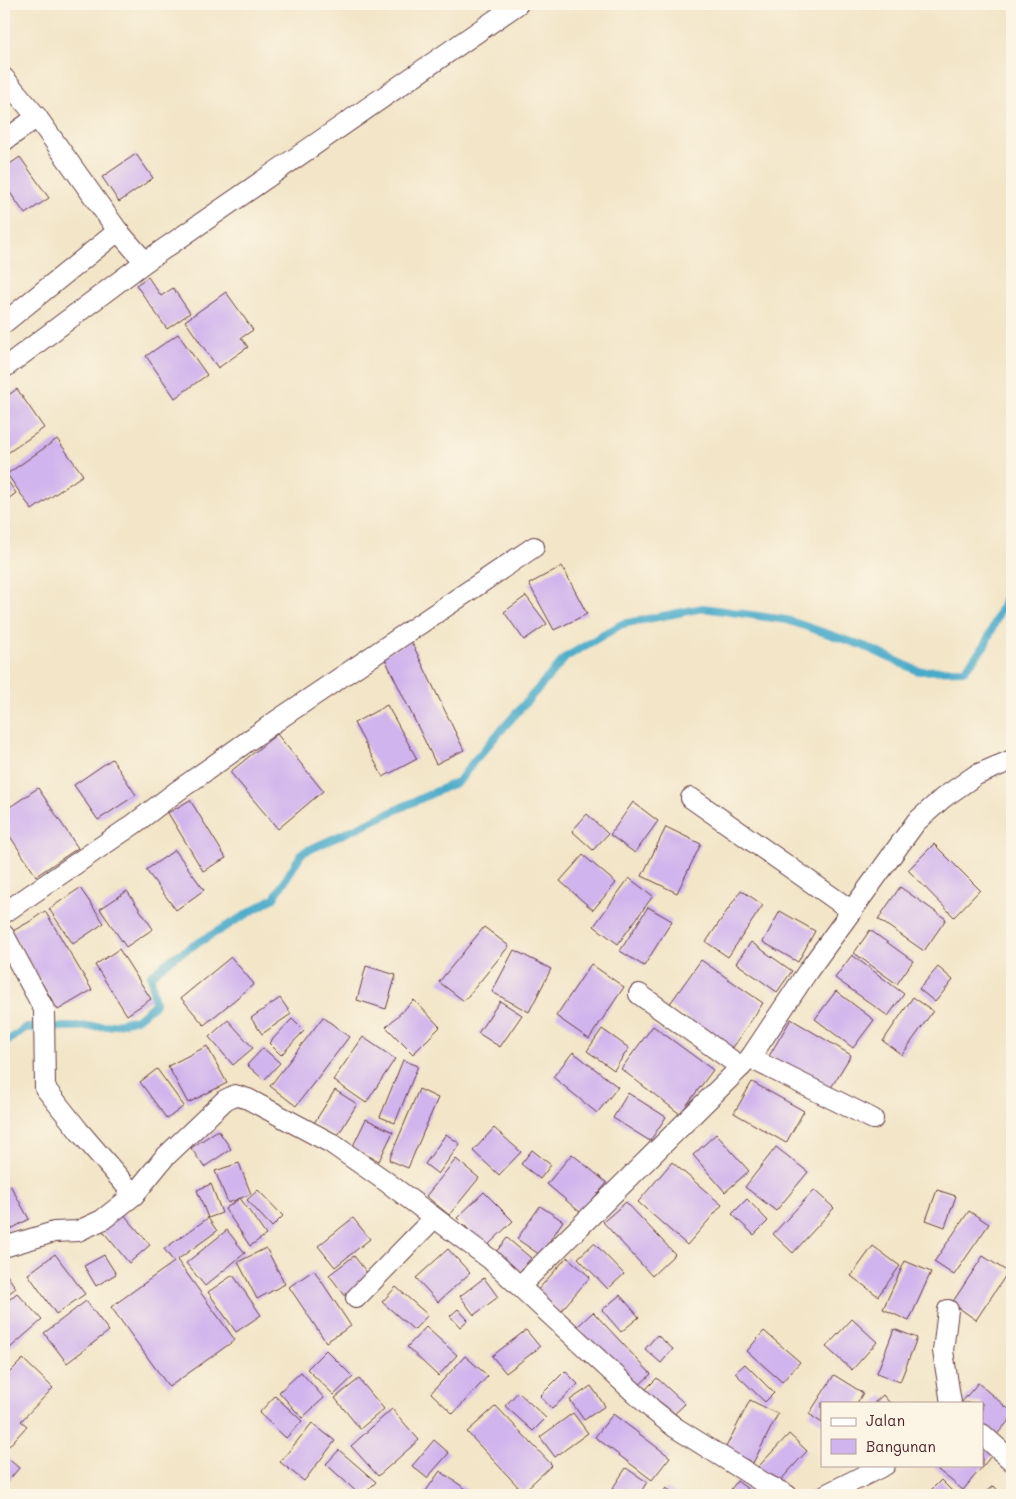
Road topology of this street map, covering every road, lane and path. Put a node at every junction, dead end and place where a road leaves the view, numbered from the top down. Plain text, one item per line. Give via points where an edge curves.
1 (518, 4) edge
2 (4, 78) edge
3 (37, 117) junction
4 (4, 141) edge
5 (118, 231) junction
6 (145, 262) junction
7 (4, 323) edge
8 (4, 368) edge
9 (534, 547) dead end
10 (1012, 760) edge
11 (691, 798) dead end
12 (852, 911) junction
13 (4, 913) edge
14 (4, 935) edge
15 (639, 994) dead end
16 (746, 1063) junction
17 (873, 1120) dead end
18 (134, 1195) junction
19 (434, 1218) junction
20 (4, 1247) edge
21 (520, 1286) junction
22 (356, 1298) dead end
23 (948, 1310) dead end
24 (951, 1402) edge
25 (984, 1436) edge
26 (1012, 1461) edge
27 (883, 1466) edge
28 (787, 1495) edge
29 (825, 1495) edge

1 - 6 street
2 - 3 street
3 - 4 street
3 - 5 street
5 - 6 street
5 - 7 street
6 - 8 street
9 - 13 street via 279,719
10 - 12 street via 976,775 916,822
11 - 12 street
12 - 16 street
14 - 18 street via 44,1010 46,1088
15 - 16 street
16 - 17 street
16 - 21 street
18 - 19 street via 164,1158 225,1100 235,1095 331,1143
18 - 20 street via 102,1220 78,1231 54,1232
19 - 21 street via 490,1259
19 - 22 street
21 - 28 street via 653,1410 676,1428
23 - 24 street via 943,1351
25 - 26 street
27 - 29 street

